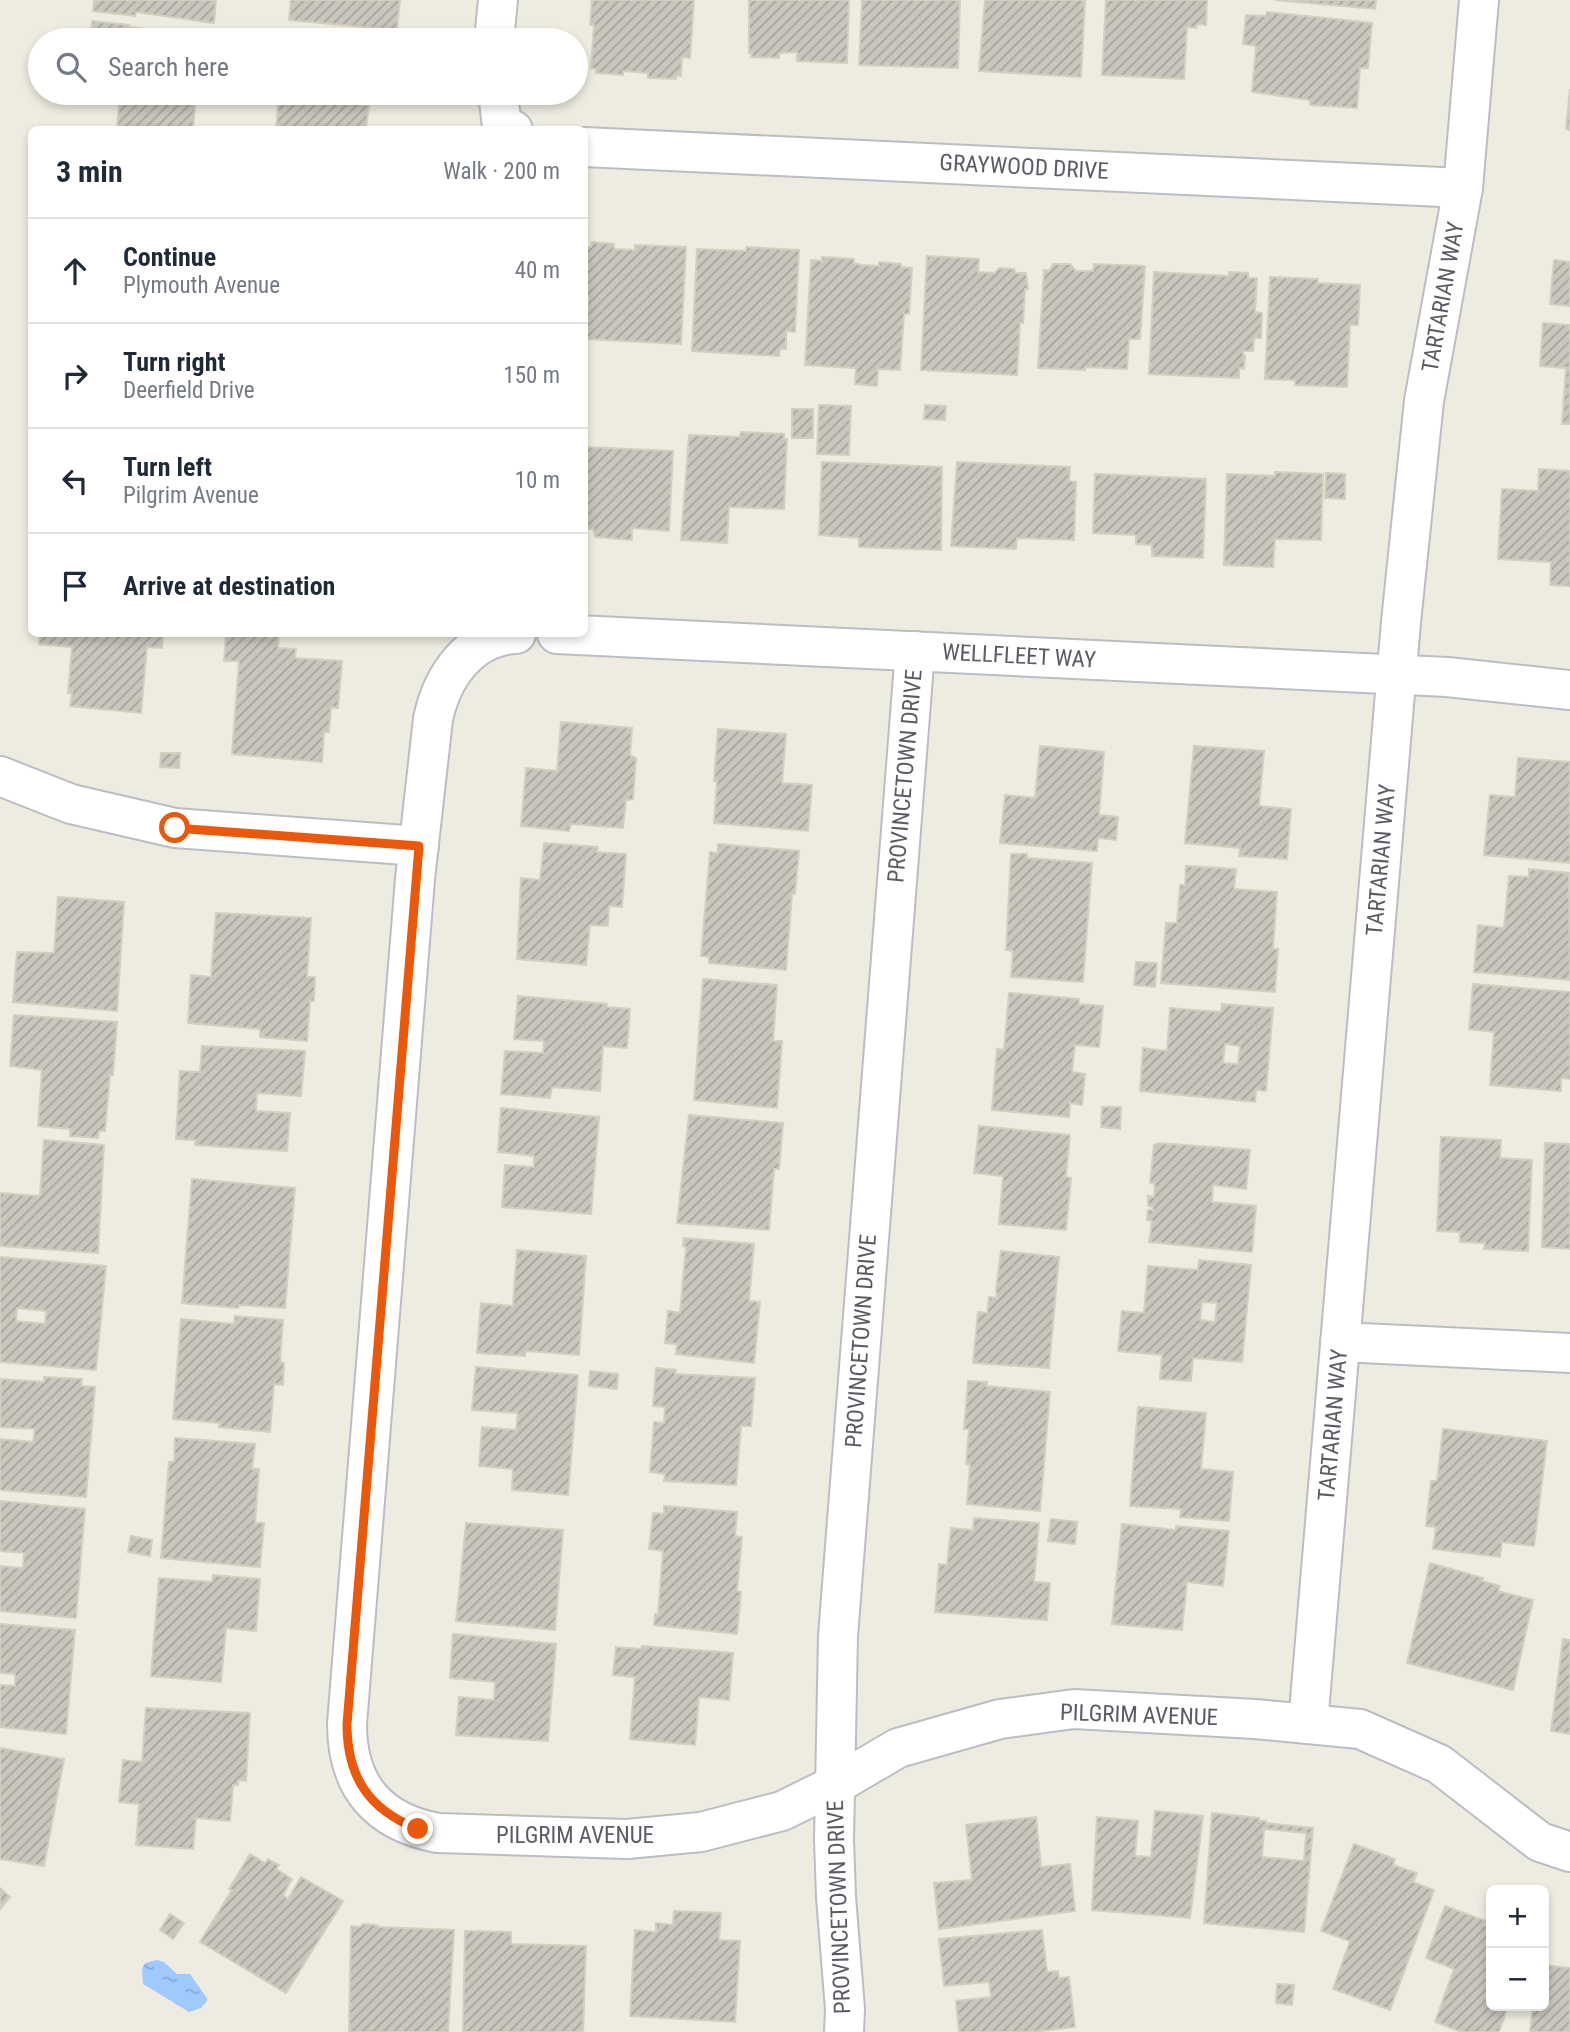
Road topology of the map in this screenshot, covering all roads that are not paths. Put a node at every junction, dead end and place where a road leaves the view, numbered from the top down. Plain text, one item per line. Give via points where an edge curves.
1 (498, 0) edge
2 (1479, 0) edge
3 (495, 28) edge
4 (499, 105) edge
5 (502, 126) edge
6 (588, 147) edge
7 (1463, 188) junction
8 (588, 635) edge
9 (505, 637) edge
10 (915, 651) junction
11 (1398, 675) junction
12 (1570, 690) edge
13 (0, 776) edge
14 (419, 846) junction
15 (1340, 1342) junction
16 (1570, 1353) edge
17 (1308, 1724) junction
18 (835, 1786) junction
19 (1570, 1853) edge
20 (844, 2032) edge

1 - 3 street
2 - 7 street, TARTARIAN WAY
4 - 5 street
6 - 7 street, GRAYWOOD DRIVE
7 - 11 street, TARTARIAN WAY via 1424,401
8 - 10 street, WELLFLEET WAY
9 - 14 street, PILGRIM AVENUE via 466,655 449,673 438,695
10 - 11 street, WELLFLEET WAY
10 - 18 street, PROVINCETOWN DRIVE via 838,1636
11 - 12 street, WELLFLEET WAY
11 - 15 street, TARTARIAN WAY
13 - 14 street via 71,804 175,828
14 - 18 street, PILGRIM AVENUE via 347,1724 358,1781 384,1811 418,1829 627,1839 701,1832 772,1816
15 - 16 street
15 - 17 street, TARTARIAN WAY
17 - 18 street, PILGRIM AVENUE via 1074,1709 1000,1719 898,1748
17 - 19 street, PILGRIM AVENUE via 1360,1729 1439,1764 1539,1842
18 - 20 street, PROVINCETOWN DRIVE

